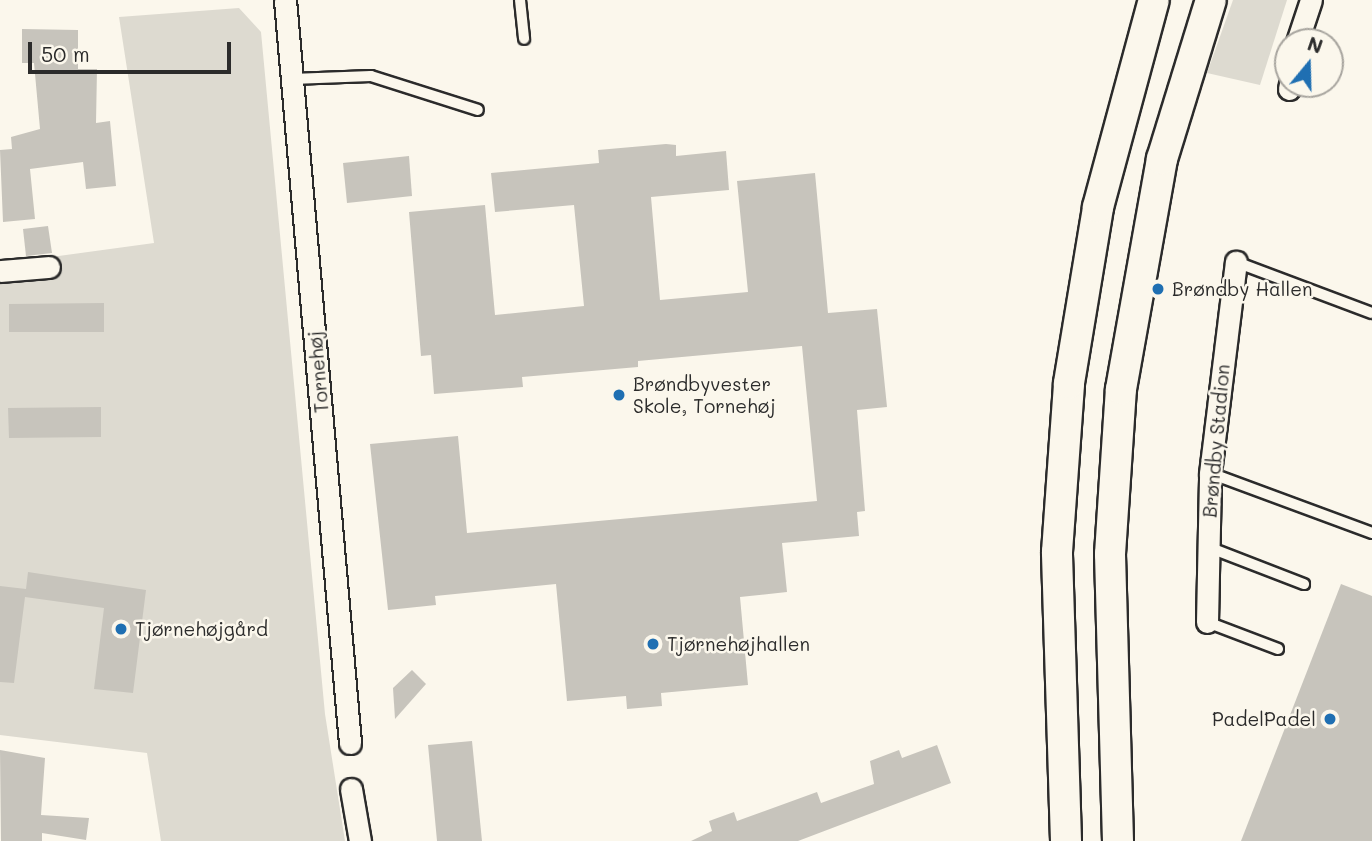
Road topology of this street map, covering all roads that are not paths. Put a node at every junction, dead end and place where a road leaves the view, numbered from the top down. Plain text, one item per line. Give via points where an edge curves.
1 (285, 0) edge
2 (520, 0) edge
3 (1154, 0) edge
4 (1211, 0) edge
5 (1311, 0) edge
6 (1302, 28) edge
7 (524, 39) dead end
8 (292, 79) junction
9 (478, 110) dead end
10 (1236, 262) joint
11 (49, 267) dead end
12 (0, 271) edge
13 (1372, 313) edge
14 (1210, 472) junction
15 (1372, 533) edge
16 (1208, 546) junction
17 (1304, 584) dead end
18 (1207, 622) joint
19 (1278, 649) dead end
20 (350, 743) dead end
21 (351, 789) dead end
22 (360, 841) edge
23 (1066, 841) edge
24 (1118, 841) edge

1 - 8 street, Tornehøj
2 - 7 lane
3 - 23 street via 1098,207 1062,448 1057,552
4 - 24 street via 1162,159 1122,389 1110,554
5 - 6 street
8 - 9 lane via 371,76
8 - 20 street, Tornehøj
10 - 13 lane
10 - 14 street, Brøndby Stadion
11 - 12 street
14 - 15 lane
14 - 16 street, Brøndby Stadion
16 - 17 lane
16 - 18 street, Brøndby Stadion
18 - 19 lane
21 - 22 street

